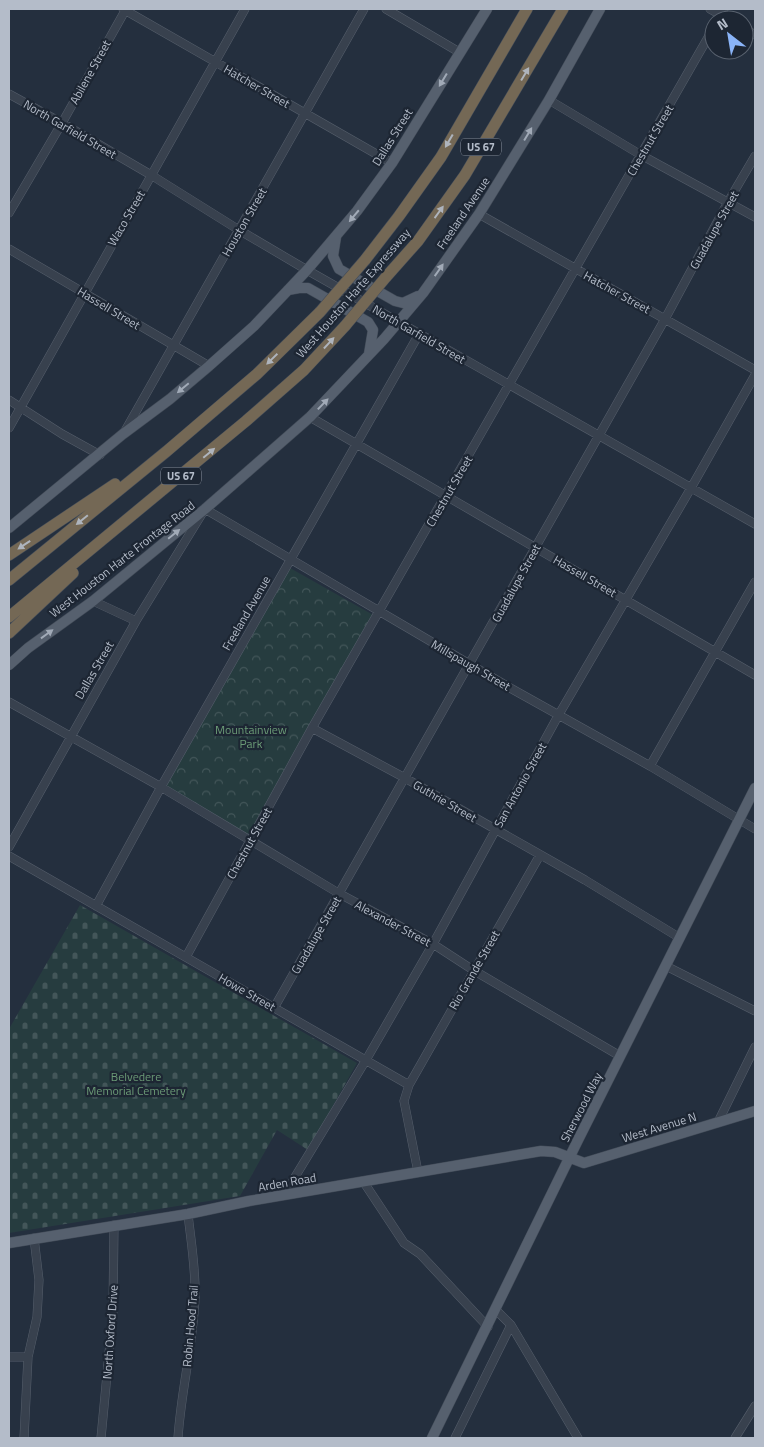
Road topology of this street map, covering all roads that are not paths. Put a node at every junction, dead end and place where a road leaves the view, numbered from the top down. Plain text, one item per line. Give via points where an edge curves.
1 (124, 9) edge
2 (245, 9) edge
3 (364, 9) edge
4 (386, 9) edge
5 (487, 9) edge
6 (522, 9) edge
7 (527, 9) edge
8 (564, 9) edge
9 (600, 9) edge
10 (704, 45) edge
11 (459, 52) junction
12 (215, 62) junction
13 (494, 65) junction
14 (9, 94) edge
15 (549, 100) junction
16 (306, 114) junction
17 (62, 123) junction
18 (641, 155) junction
19 (755, 156) edge
20 (392, 163) junction
21 (151, 175) junction
22 (728, 202) junction
23 (9, 213) edge
24 (479, 214) junction
25 (755, 217) edge
26 (239, 230) junction
27 (336, 236) junction
28 (9, 249) edge
29 (575, 268) junction
30 (307, 270) junction
31 (288, 290) junction
32 (84, 293) junction
33 (423, 293) junction
34 (666, 319) junction
35 (398, 322) junction
36 (419, 334) junction
37 (172, 345) junction
38 (368, 355) junction
39 (209, 366) junction
40 (755, 370) edge
41 (755, 375) edge
42 (509, 385) junction
43 (9, 400) edge
44 (21, 407) junction
45 (310, 417) junction
46 (9, 428) edge
47 (123, 434) junction
48 (598, 435) junction
49 (356, 445) junction
50 (167, 450) junction
51 (100, 455) junction
52 (170, 486) junction
53 (692, 488) junction
54 (446, 496) junction
55 (205, 509) junction
56 (755, 524) edge
57 (9, 528) edge
58 (536, 547) junction
59 (9, 555) edge
60 (290, 560) junction
61 (9, 580) edge
62 (755, 582) edge
63 (626, 600) junction
64 (93, 601) junction
65 (380, 612) junction
66 (9, 617) edge
67 (136, 621) junction
68 (9, 633) edge
69 (716, 652) junction
70 (470, 664) junction
71 (9, 665) edge
72 (755, 675) edge
73 (9, 702) edge
74 (558, 716) junction
75 (312, 728) junction
76 (70, 736) junction
77 (650, 766) junction
78 (404, 778) junction
79 (161, 787) junction
80 (755, 788) edge
81 (738, 820) junction
82 (755, 829) edge
83 (495, 830) junction
84 (250, 840) junction
85 (9, 847) edge
86 (540, 855) junction
87 (9, 856) edge
88 (340, 894) junction
89 (96, 906) junction
90 (680, 938) junction
91 (433, 944) junction
92 (186, 957) junction
93 (666, 966) junction
94 (473, 970) junction
95 (274, 1008) junction
96 (755, 1011) edge
97 (755, 1047) edge
98 (620, 1056) junction
99 (366, 1060) junction
100 (409, 1085) junction
101 (755, 1111) edge
102 (718, 1122) junction
103 (569, 1158) junction
104 (418, 1172) junction
105 (363, 1181) junction
106 (284, 1195) junction
107 (188, 1214) junction
108 (114, 1225) junction
109 (34, 1238) junction
110 (9, 1243) edge
111 (496, 1310) junction
112 (511, 1325) junction
113 (488, 1327) junction
114 (9, 1357) edge
115 (28, 1357) junction
116 (755, 1406) edge
117 (24, 1438) edge
118 (101, 1438) edge
119 (178, 1438) edge
120 (432, 1438) edge
121 (455, 1438) edge
122 (578, 1438) edge
123 (735, 1438) edge

1 - 12 street, Hatcher Street
1 - 17 street, Abilene Street
2 - 12 street, Waco Street
3 - 16 street, Houston Street
4 - 11 street
5 - 11 main road, Dallas Street
6 - 13 highway
7 - 13 highway, West Houston Harte Expressway / US 67
52 -> 8 highway, West Houston Harte Expressway / US 67, bridge via 297,376 418,241 465,175
9 - 15 main road, Freeland Avenue
10 - 18 street, Chestnut Street
11 -> 20 main road, Dallas Street
12 - 16 street, Hatcher Street
12 - 21 street, Waco Street
13 -> 50 highway, West Houston Harte Expressway / US 67, bridge via 441,157 365,260 320,312 257,374
14 - 17 street, North Garfield Street
15 - 18 street
24 -> 15 main road, Freeland Avenue
16 - 20 street, Hatcher Street
16 - 26 street, Houston Street
17 - 21 street, North Garfield Street
17 - 23 street, Abilene Street
18 - 22 street
18 - 29 street, Chestnut Street
19 - 22 street, Guadalupe Street
20 -> 27 main road, Dallas Street
21 - 26 street, North Garfield Street
21 - 32 street, Waco Street
22 - 25 street
22 - 34 street, Guadalupe Street
24 - 29 street, Hatcher Street
33 -> 24 main road, Freeland Avenue
26 - 30 street, North Garfield Street
26 - 37 street, Houston Street
27 - 30 main road, Dallas Street
27 - 33 main road via 333,256 339,269 395,301 403,303
28 - 32 street, Hassell Street
29 - 34 street, Hatcher Street
29 - 42 street, Chestnut Street
30 - 31 main road
30 - 35 street, North Garfield Street
31 - 38 main road via 308,288 368,322 373,330
31 - 39 main road
32 - 37 street, Hassell Street
32 - 44 street, Waco Street
33 - 35 main road, Freeland Avenue
34 - 40 street, Hatcher Street
34 - 48 street, Guadalupe Street
35 - 36 street, North Garfield Street
35 - 38 main road, West Houston Harte Frontage Road
36 - 42 street, North Garfield Street
36 - 49 street, Freeland Avenue
37 - 39 street, Hassell Street
37 - 47 street, Houston Street
45 -> 38 main road, West Houston Harte Frontage Road
39 -> 47 main road
41 - 53 street, San Antonio Street
42 - 48 street, North Garfield Street
42 - 54 street, Chestnut Street
43 - 44 street
44 - 46 street, Waco Street
44 - 51 street
45 - 49 street, Hassell Street
45 - 55 main road, West Houston Harte Frontage Road
47 - 51 main road
48 - 53 street, North Garfield Street
48 - 58 street, Guadalupe Street
49 - 54 street, Hassell Street
49 - 60 street, Freeland Avenue
50 -> 59 highway
50 -> 61 highway, West Houston Harte Expressway / US 67
51 - 57 main road
52 - 66 highway, West Houston Harte Expressway / US 67
52 - 68 highway
53 - 56 street, North Garfield Street
53 - 63 street, San Antonio Street
54 - 58 street, Hassell Street
54 - 65 street, Chestnut Street
55 - 60 street, Millspaugh Street
64 -> 55 main road, West Houston Harte Frontage Road
55 - 67 street, Dallas Street
58 - 63 street, Hassell Street
58 - 70 street, Guadalupe Street
60 - 65 street, Millspaugh Street
60 - 79 street, Freeland Avenue
62 - 69 street
63 - 69 street, Hassell Street
63 - 74 street, San Antonio Street
64 - 67 street
71 -> 64 main road, West Houston Harte Frontage Road
65 - 70 street, Millspaugh Street
65 - 75 street, Chestnut Street
67 - 76 street, Dallas Street
69 - 72 street, Hassell Street
69 - 77 street
70 - 74 street, Millspaugh Street
70 - 78 street, Guadalupe Street
73 - 76 street, Alexander Street
74 - 77 street, Millspaugh Street
74 - 83 street, San Antonio Street
75 - 78 street, Guthrie Street
75 - 84 street, Chestnut Street
76 - 79 street, Alexander Street
76 - 85 street, Dallas Street
77 - 81 street, Millspaugh Street
78 - 83 street, Guthrie Street
78 - 88 street, Guadalupe Street
79 - 84 street, Alexander Street
79 - 89 street, Freeland Avenue
80 - 81 main road, Sherwood Way
81 - 82 street, Millspaugh Street
81 - 90 main road, Sherwood Way
83 - 86 street, Guthrie Street
83 - 91 street, San Antonio Street
84 - 88 street, Alexander Street
84 - 92 street, Chestnut Street
86 - 90 street, Guthrie Street
86 - 94 street, Rio Grande Street
87 - 89 street, Howe Street
88 - 91 street, Alexander Street
88 - 95 street, Guadalupe Street
89 - 92 street, Howe Street
90 - 93 main road, Sherwood Way
91 - 94 street, Alexander Street
91 - 99 street, San Antonio Street
92 - 95 street, Howe Street
93 - 96 street
93 - 98 main road, Sherwood Way
94 - 98 street, Alexander Street
94 - 100 street, Rio Grande Street
95 - 99 street, Howe Street
97 - 102 street
98 - 103 main road, Sherwood Way
99 - 100 street, Howe Street
99 - 106 street, San Antonio Street
100 - 104 street via 404,1101
101 - 102 main road, West Avenue N
102 - 103 main road, West Avenue N via 584,1163
103 - 104 main road, Arden Road via 555,1152 540,1151
103 - 111 main road, Sherwood Way
104 - 105 main road, Arden Road
105 - 106 main road, Arden Road
105 - 113 street via 404,1244 420,1254
106 - 107 main road, Arden Road
107 - 108 main road, Arden Road
107 - 119 street, Robin Hood Trail via 195,1298
108 - 109 main road, Arden Road
108 - 118 street, North Oxford Drive via 113,1310
109 - 110 main road, Arden Road
109 - 115 street via 39,1280 37,1316
111 - 112 street
111 - 113 main road, Sherwood Way
112 - 121 street
112 - 122 street
113 - 120 main road, Sherwood Way
114 - 115 street
115 - 117 street
116 - 123 street

